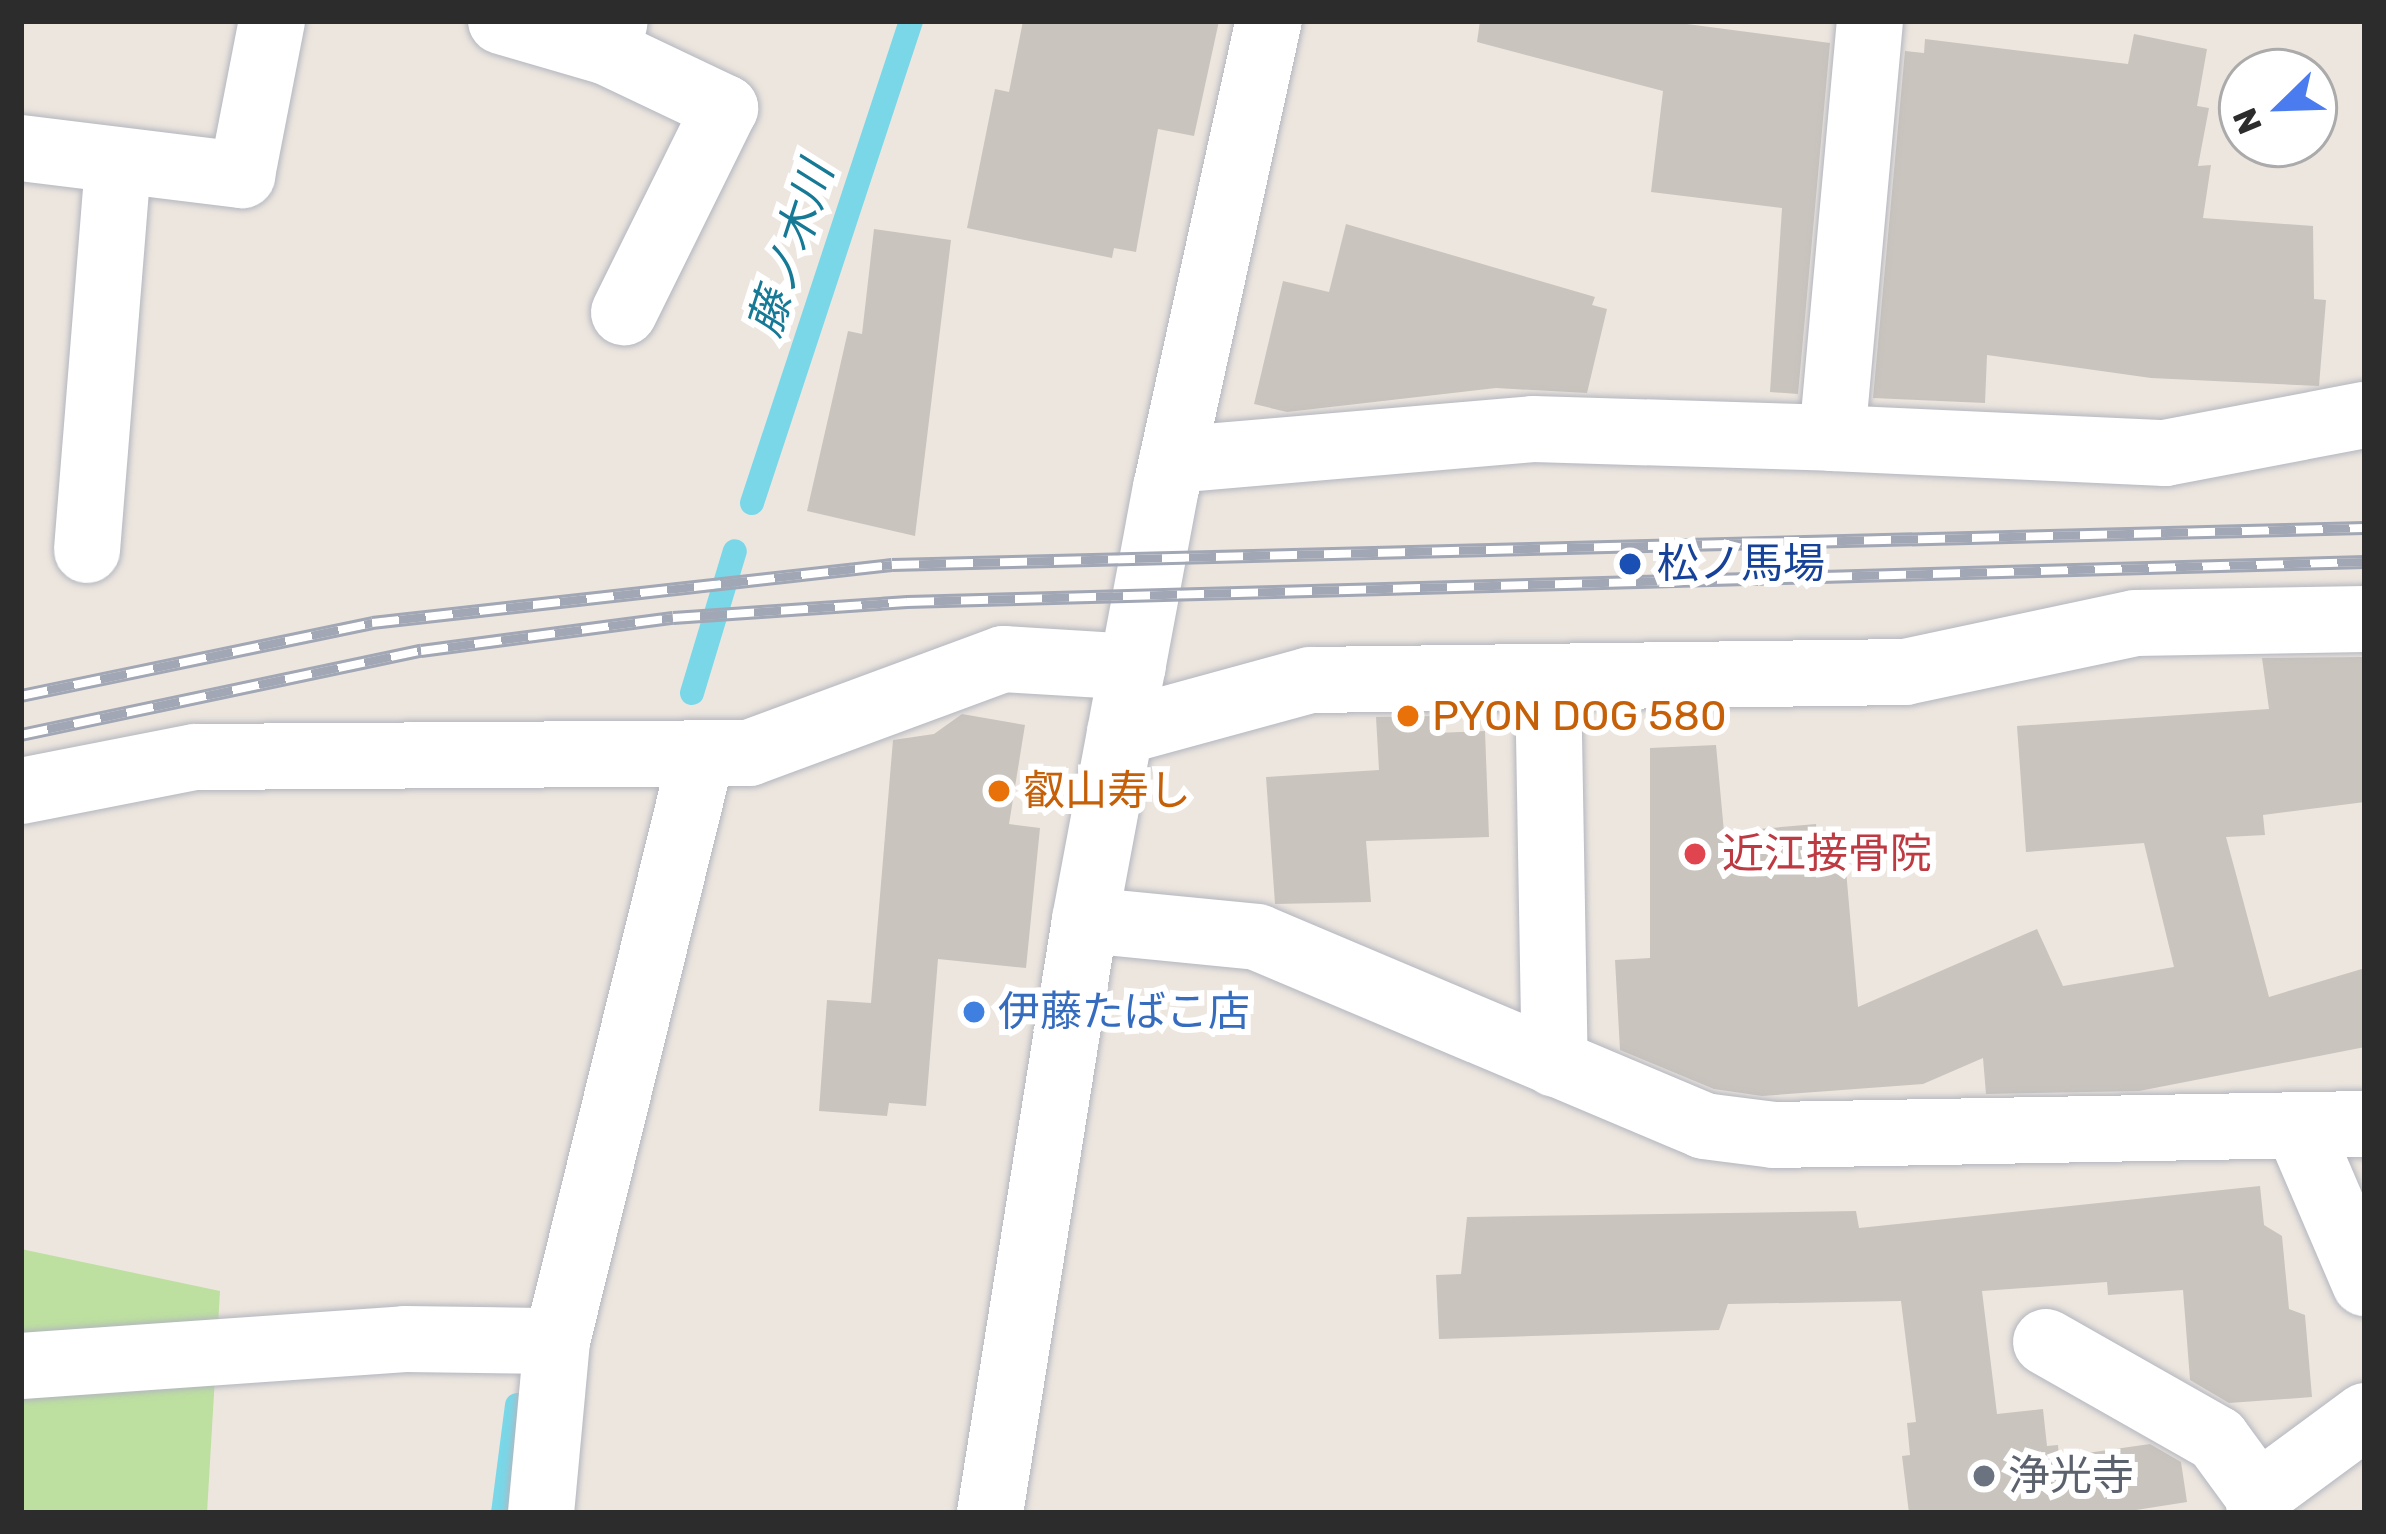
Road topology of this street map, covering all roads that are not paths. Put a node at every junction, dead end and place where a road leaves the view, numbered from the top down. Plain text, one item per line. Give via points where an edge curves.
1 (272, 21) edge
2 (501, 21) edge
3 (1269, 21) edge
4 (1870, 21) edge
5 (611, 36) edge
6 (21, 148) edge
7 (118, 164) junction
8 (624, 312) dead end
9 (2365, 415) edge
10 (1832, 438) junction
11 (1172, 460) junction
12 (87, 550) dead end
13 (2365, 619) edge
14 (1132, 667) junction
15 (1548, 678) junction
16 (1120, 732) junction
17 (700, 757) junction
18 (21, 791) edge
19 (1085, 920) junction
20 (1556, 1064) junction
21 (2365, 1124) edge
22 (2298, 1126) junction
23 (2365, 1283) edge
24 (556, 1341) junction
25 (2045, 1342) dead end
26 (21, 1366) edge
27 (2365, 1416) edge
28 (2259, 1504) edge
29 (541, 1513) edge
30 (990, 1513) edge

1 - 7 street via 242,175
2 - 5 street
3 - 11 street
4 - 10 street
5 - 8 street via 725,108
6 - 7 street
7 - 12 street
9 - 10 street via 2165,453
10 - 11 street via 1533,429
11 - 14 street
13 - 15 street via 2135,623 1905,672
14 - 16 street
14 - 17 street via 1003,659 748,753
15 - 16 street via 1310,680
15 - 20 street
16 - 19 street
17 - 18 street via 195,757
17 - 24 street
19 - 20 street via 1257,937
19 - 30 street
20 - 22 street via 1704,1126 1774,1135
21 - 22 street
22 - 23 street
24 - 26 street via 405,1339
24 - 29 street
25 - 28 street via 2217,1439
27 - 28 street

